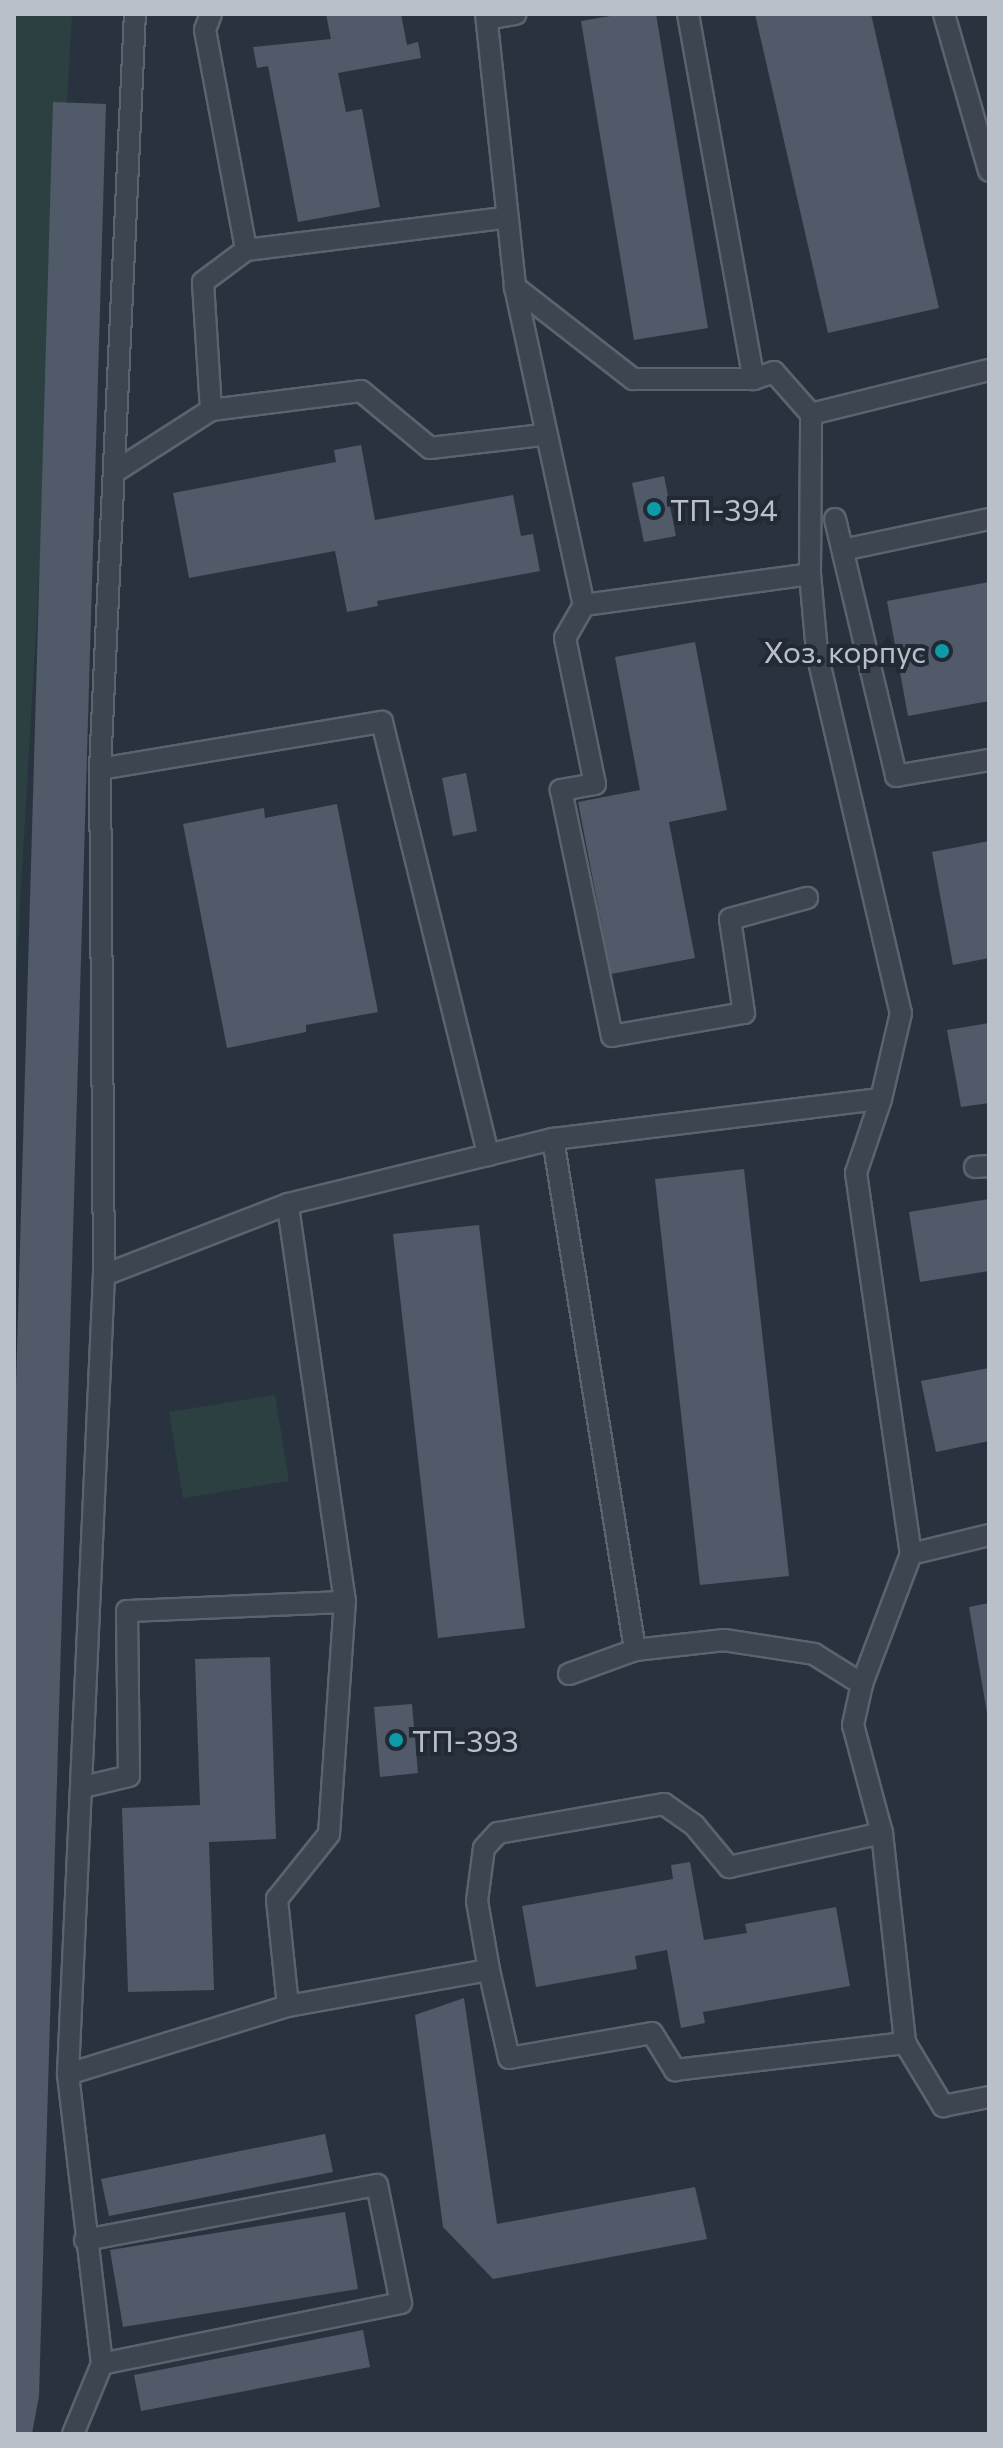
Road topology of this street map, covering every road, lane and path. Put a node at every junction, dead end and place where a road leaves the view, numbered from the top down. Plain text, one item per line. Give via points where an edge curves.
1 (135, 14) edge
2 (211, 14) edge
3 (516, 14) edge
4 (688, 14) edge
5 (944, 14) edge
6 (486, 17) edge
7 (989, 171) edge
8 (504, 218) junction
9 (246, 250) junction
10 (515, 287) junction
11 (989, 370) edge
12 (754, 379) junction
13 (211, 410) junction
14 (811, 414) junction
15 (543, 435) junction
16 (116, 471) junction
17 (835, 519) dead end
18 (989, 519) edge
19 (843, 550) junction
20 (810, 574) junction
21 (584, 605) junction
22 (989, 760) edge
23 (100, 769) junction
24 (807, 898) dead end
25 (881, 1099) junction
26 (553, 1139) junction
27 (488, 1155) junction
28 (288, 1204) junction
29 (104, 1275) junction
30 (989, 1535) edge
31 (911, 1554) junction
32 (345, 1602) junction
33 (635, 1650) junction
34 (569, 1674) dead end
35 (862, 1684) junction
36 (83, 1787) junction
37 (882, 1833) junction
38 (489, 1970) junction
39 (288, 2006) junction
40 (905, 2043) junction
41 (68, 2074) junction
42 (989, 2097) edge
43 (85, 2240) junction
44 (102, 2364) junction
45 (73, 2434) edge

1 - 16 lane
2 - 9 lane via 205,30
3 - 6 lane
4 - 12 lane
5 - 7 lane
6 - 8 lane
8 - 9 lane
8 - 10 lane
9 - 13 lane via 203,282
10 - 12 lane via 633,379
10 - 15 lane
11 - 14 lane
12 - 14 lane via 774,372
13 - 15 lane via 361,391 430,448
13 - 16 lane
14 - 20 lane
15 - 21 lane
16 - 23 lane
17 - 19 lane
18 - 19 lane
19 - 22 lane via 896,776
20 - 21 lane
20 - 25 lane via 817,653 901,1013
21 - 24 lane via 565,638 595,784 561,790 612,1036 744,1013 730,919
23 - 27 lane via 382,722
23 - 29 lane
25 - 26 lane
25 - 31 lane via 856,1173
26 - 27 lane
26 - 33 lane
27 - 28 lane
28 - 29 lane
28 - 32 lane
29 - 36 lane
30 - 31 lane
31 - 35 lane
32 - 36 lane via 127,1611 129,1776
32 - 39 lane via 329,1834 277,1899
33 - 34 lane
33 - 35 lane via 724,1640 814,1654
35 - 37 lane via 853,1725
36 - 41 lane
37 - 38 lane via 729,1867 694,1825 664,1804 498,1833 484,1848 477,1901
37 - 40 lane
38 - 39 lane
38 - 40 lane via 509,2058 652,2033 675,2070
39 - 41 lane
40 - 42 lane via 943,2106
41 - 43 lane
43 - 44 lane
43 - 44 lane via 377,2185 401,2303
44 - 45 lane

